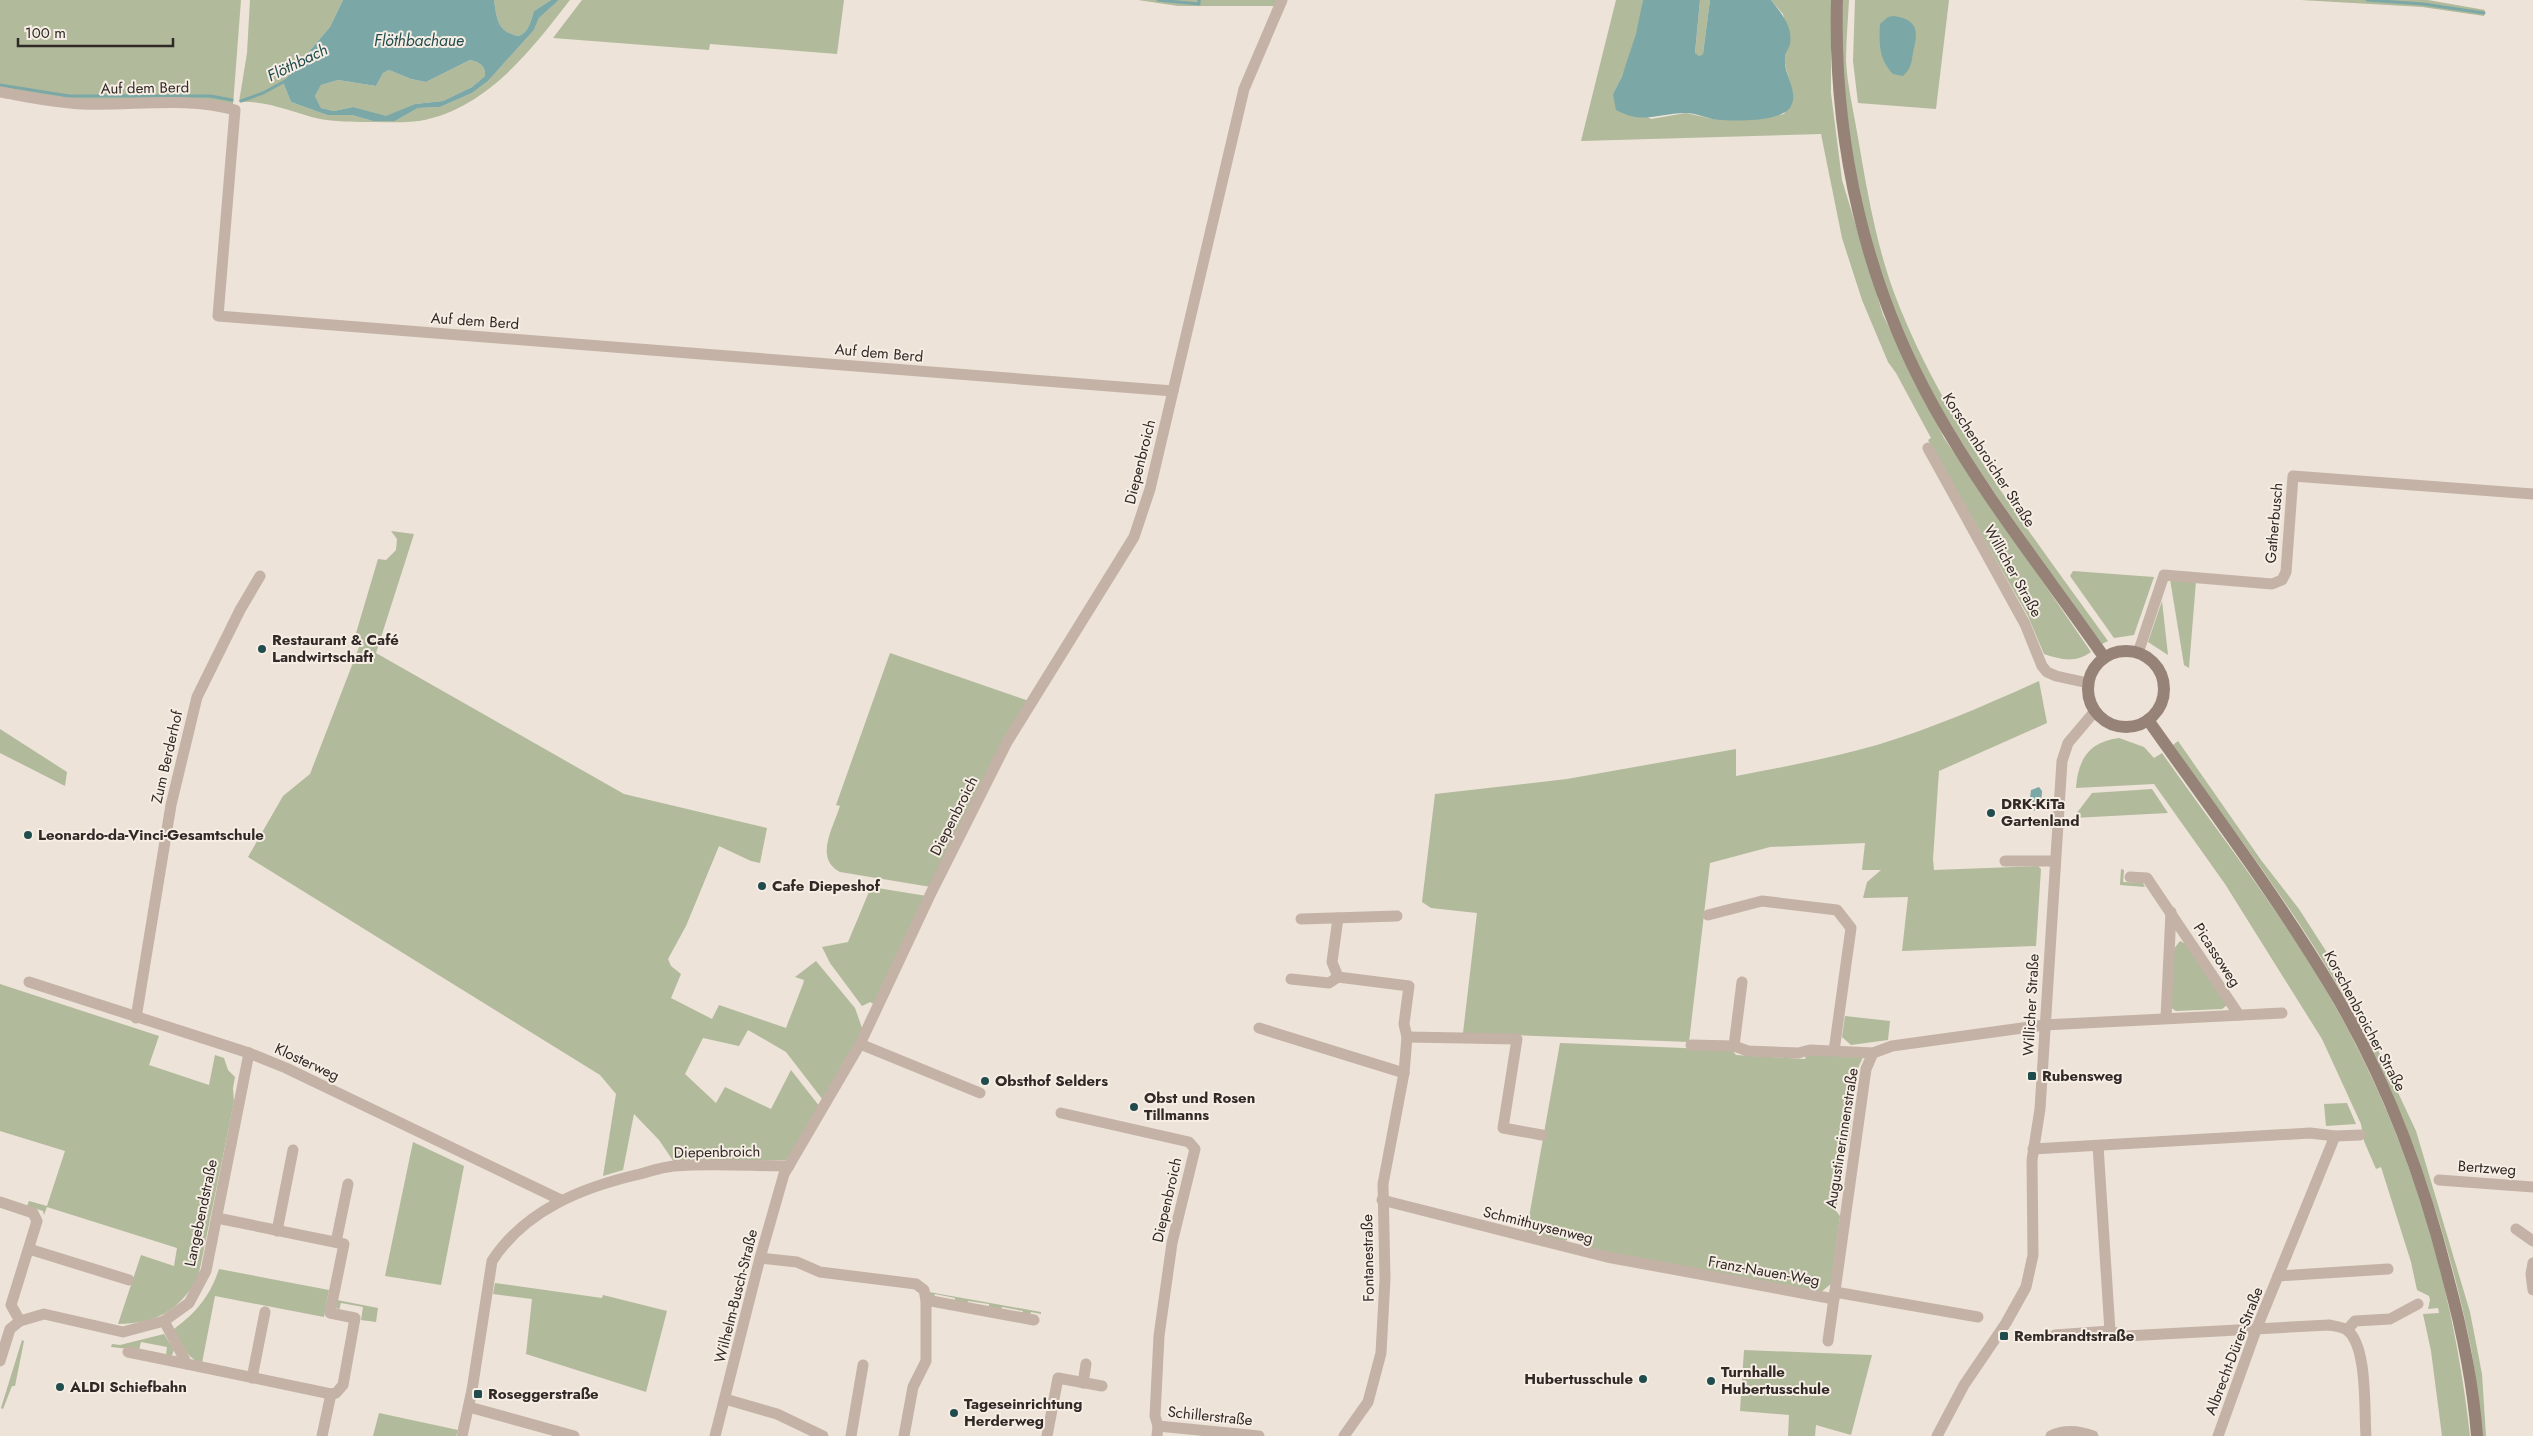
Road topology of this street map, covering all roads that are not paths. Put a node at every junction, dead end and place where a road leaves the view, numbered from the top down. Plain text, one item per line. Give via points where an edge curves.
1 (1282, 0) edge
2 (1837, 0) edge
3 (0, 92) edge
4 (1173, 391) junction
5 (1928, 448) dead end
6 (2533, 494) edge
7 (260, 576) dead end
8 (2138, 653) junction
9 (2104, 657) junction
10 (2088, 683) junction
11 (2095, 711) junction
12 (2148, 720) junction
13 (2005, 861) dead end
14 (2055, 861) junction
15 (2130, 877) dead end
16 (2171, 912) junction
17 (1708, 915) dead end
18 (1397, 916) dead end
19 (1338, 918) junction
20 (1301, 919) dead end
21 (1338, 978) junction
22 (1291, 979) dead end
23 (29, 982) dead end
24 (1742, 982) dead end
25 (2282, 1013) dead end
26 (2239, 1015) junction
27 (136, 1018) junction
28 (2166, 1018) junction
29 (2044, 1025) junction
30 (1259, 1028) dead end
31 (1407, 1037) junction
32 (860, 1044) junction
33 (1690, 1045) dead end
34 (1734, 1046) junction
35 (1834, 1051) junction
36 (249, 1053) junction
37 (1873, 1053) junction
38 (1404, 1073) junction
39 (980, 1093) dead end
40 (1061, 1113) dead end
41 (1542, 1135) dead end
42 (2360, 1135) dead end
43 (2335, 1136) junction
44 (2098, 1146) junction
45 (2033, 1149) junction
46 (293, 1150) dead end
47 (789, 1166) junction
48 (2439, 1180) dead end
49 (348, 1184) dead end
50 (2533, 1187) edge
51 (561, 1200) junction
52 (1382, 1200) junction
53 (0, 1202) edge
54 (217, 1218) junction
55 (2516, 1229) dead end
56 (277, 1231) junction
57 (2533, 1241) edge
58 (336, 1242) junction
59 (29, 1248) junction
60 (760, 1258) junction
61 (2533, 1263) edge
62 (2388, 1269) dead end
63 (1688, 1273) joint
64 (2278, 1276) junction
65 (129, 1280) dead end
66 (2533, 1290) edge
67 (1835, 1296) junction
68 (926, 1300) junction
69 (6, 1304) edge
70 (2418, 1304) dead end
71 (265, 1312) dead end
72 (1978, 1317) dead end
73 (1034, 1320) dead end
74 (20, 1321) junction
75 (164, 1321) junction
76 (2256, 1330) junction
77 (2347, 1330) junction
78 (2110, 1331) junction
79 (2055, 1335) dead end
80 (1828, 1341) dead end
81 (128, 1352) dead end
82 (0, 1361) edge
83 (187, 1364) junction
84 (1086, 1364) dead end
85 (863, 1365) dead end
86 (252, 1378) junction
87 (1083, 1382) junction
88 (1102, 1386) dead end
89 (330, 1394) junction
90 (725, 1399) junction
91 (469, 1407) junction
92 (1158, 1431) edge
93 (322, 1436) edge
94 (462, 1436) edge
95 (574, 1436) edge
96 (715, 1436) edge
97 (823, 1436) edge
98 (851, 1436) edge
99 (904, 1436) edge
100 (1047, 1436) edge
101 (1259, 1436) edge
102 (1344, 1436) edge
103 (1937, 1436) edge
104 (2051, 1436) edge
105 (2093, 1436) edge
106 (2218, 1436) edge
107 (2366, 1436) edge
108 (2477, 1436) edge

1 - 4 street, Diepenbroich via 1244,90
2 - 9 main road, Korschenbroicher Straße via 1838,84 1849,168 1866,242 1892,317 1925,389 1963,454
3 - 4 street, Auf dem Berd via 50,102 195,102 235,110 218,316
4 - 32 street, Diepenbroich via 1150,488 1134,537 1008,742
5 - 10 street, Willicher Straße via 2025,624 2042,666 2056,676
6 - 8 street, Gatherbusch via 2293,476 2286,572 2282,580 2272,584 2164,575
7 - 27 street, Zum Berderhof via 197,697 171,805
8 - 9 main road via 2117,652
8 - 12 main road via 2156,666 2164,687 2162,702
9 - 10 main road via 2092,671
10 - 11 main road via 2089,698
11 - 12 main road via 2106,721 2120,726 2135,726
11 - 14 street, Willicher Straße via 2064,751
12 - 108 main road, Korschenbroicher Straße via 2304,944 2364,1046 2395,1113 2433,1216 2459,1318
13 - 14 street
14 - 29 street, Willicher Straße
15 - 16 street, Picassoweg via 2147,878
16 - 26 street, Picassoweg
16 - 28 street, Picassoweg
17 - 35 street via 1762,901 1837,910 1851,928
18 - 19 street
19 - 20 street
19 - 21 street via 1332,962
21 - 22 street, Fontanestraße via 1329,984
21 - 31 street, Fontanestraße via 1409,986 1404,1024
23 - 27 street, Klosterweg
24 - 34 street
25 - 26 street
26 - 28 street
27 - 36 street, Klosterweg
28 - 29 street
29 - 37 street, Augustinerinnenstraße via 1892,1046
29 - 45 street, Willicher Straße via 2040,1109
30 - 38 street
31 - 38 street, Fontanestraße
31 - 41 street via 1518,1039 1502,1128
32 - 39 street
32 - 47 street
33 - 34 street
34 - 35 street via 1748,1051
35 - 37 street
36 - 51 street, Klosterweg
36 - 54 street, Langebendstraße
37 - 67 street, Augustinerinnenstraße via 1866,1069
38 - 52 street, Fontanestraße
40 - 92 street, Diepenbroich via 1189,1142 1194,1149 1172,1243 1159,1337 1155,1416
42 - 43 street
43 - 44 street via 2310,1133
43 - 64 street, Albrecht-Dürer-Straße
44 - 45 street
44 - 78 street
45 - 103 street, Willicher Straße via 2034,1239 2026,1287
46 - 56 street
47 - 51 street, Diepenbroich via 673,1166 614,1180
47 - 60 street, Wilhelm-Busch-Straße via 781,1183
48 - 50 street, Bertzweg
49 - 58 street
51 - 91 street, Diepenbroich via 504,1243 492,1261
52 - 63 street, Schmithuysenweg via 1561,1246
52 - 102 street, Fontanestraße via 1385,1279 1381,1353 1368,1402
53 - 59 street via 34,1213 38,1222
54 - 56 street
54 - 75 street, Langebendstraße via 206,1271 189,1303
55 - 57 street
56 - 58 street
58 - 89 street via 344,1244 330,1313 355,1318 343,1385 336,1393
59 - 65 street
59 - 69 street
60 - 68 street via 796,1262 820,1272 916,1284 924,1290
60 - 90 street, Wilhelm-Busch-Straße
61 - 66 street
62 - 64 street, Albrecht-Dürer-Straße
63 - 67 street, Franz-Nauen-Weg
64 - 76 street, Albrecht-Dürer-Straße
67 - 72 street, Franz-Nauen-Weg
67 - 80 street, Augustinerinnenstraße
68 - 73 street
68 - 99 street via 926,1361 913,1387
69 - 74 street
70 - 77 street via 2390,1318 2355,1321
71 - 86 street
74 - 75 street, Langebendstraße via 44,1314 123,1332
74 - 82 street via 10,1329
75 - 83 street
76 - 77 street via 2329,1325
76 - 78 street via 2126,1336
76 - 106 street, Albrecht-Dürer-Straße
77 - 107 street via 2357,1344 2361,1362
78 - 79 street
81 - 83 street
83 - 86 street
84 - 87 street
85 - 98 street
86 - 89 street
87 - 88 street
87 - 100 street via 1058,1378
89 - 93 street
90 - 96 street, Wilhelm-Busch-Straße
90 - 97 street via 777,1414
91 - 94 street, Diepenbroich
91 - 95 street
92 - 101 street, Schillerstraße
104 - 105 street via 2063,1431

